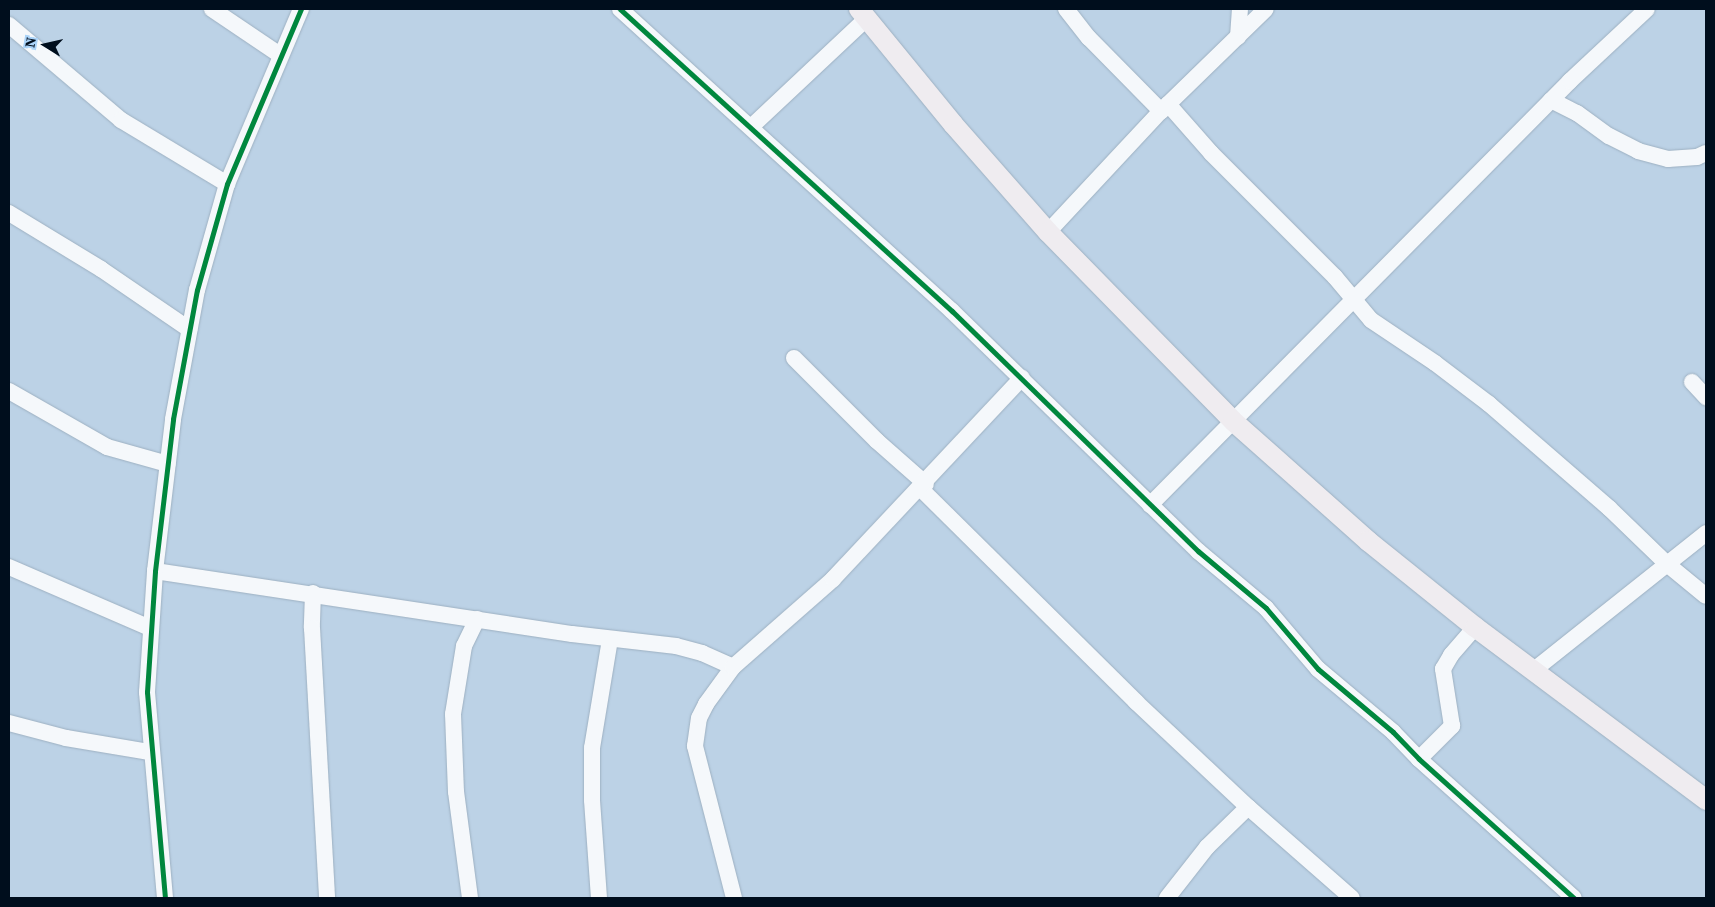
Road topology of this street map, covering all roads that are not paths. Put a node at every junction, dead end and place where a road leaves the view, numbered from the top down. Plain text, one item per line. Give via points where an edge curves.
1 (212, 9) edge
2 (301, 9) edge
3 (620, 9) edge
4 (1066, 9) edge
5 (1240, 9) edge
6 (1266, 9) edge
7 (1647, 9) edge
8 (863, 14) edge
9 (9, 24) edge
10 (1238, 37) junction
11 (280, 55) junction
12 (1551, 100) junction
13 (1165, 108) junction
14 (751, 127) junction
15 (1706, 154) edge
16 (227, 184) junction
17 (9, 213) edge
18 (1048, 232) junction
19 (1353, 301) junction
20 (189, 329) junction
21 (794, 358) dead end
22 (1022, 378) junction
23 (1692, 382) dead end
24 (9, 391) edge
25 (1706, 396) edge
26 (1233, 421) junction
27 (168, 464) junction
28 (923, 486) junction
29 (1150, 504) junction
30 (1706, 533) edge
31 (1667, 564) junction
32 (9, 567) edge
33 (155, 571) junction
34 (313, 593) junction
35 (1706, 596) edge
36 (477, 619) junction
37 (1475, 627) junction
38 (150, 628) junction
39 (610, 640) junction
40 (733, 667) junction
41 (1534, 670) junction
42 (9, 723) edge
43 (150, 752) junction
44 (1419, 759) junction
45 (1706, 800) edge
46 (1248, 807) junction
47 (165, 898) edge
48 (327, 898) edge
49 (470, 898) edge
50 (599, 898) edge
51 (734, 898) edge
52 (1167, 898) edge
53 (1352, 898) edge
54 (1574, 898) edge

1 - 11 street
2 - 11 street
3 - 14 street
4 - 13 street via 1089,38
5 - 10 street
6 - 10 street
7 - 12 street
8 - 14 street
8 - 18 main road via 953,124
9 - 16 street via 121,120
10 - 13 street
11 - 16 street
12 - 15 street via 1577,112 1615,140 1638,151 1668,159
12 - 19 street
13 - 18 street
13 - 19 street via 1335,277
14 - 22 street
16 - 20 street
17 - 20 street via 101,269
18 - 26 main road
19 - 26 street
19 - 31 street via 1388,333 1435,363 1518,428
20 - 27 street
21 - 28 street
22 - 28 street
22 - 29 street
23 - 25 street
24 - 27 street via 107,447
26 - 29 street
26 - 37 main road via 1368,541
27 - 33 street
28 - 40 street via 833,579
28 - 46 street
29 - 44 street via 1198,551 1266,608 1318,669 1393,732
30 - 31 street
31 - 35 street
31 - 41 street
32 - 38 street
33 - 34 street
33 - 38 street
34 - 36 street
34 - 48 street via 312,628
36 - 39 street
36 - 49 street via 464,646 453,714 456,792
37 - 41 main road
37 - 44 street via 1450,655 1443,669 1452,726
38 - 43 street via 147,692
39 - 40 street via 689,649
39 - 50 street via 592,748
40 - 51 street via 698,718 696,746
41 - 45 main road
42 - 43 street via 66,738
43 - 47 street
44 - 54 street
46 - 52 street via 1195,861
46 - 53 street

